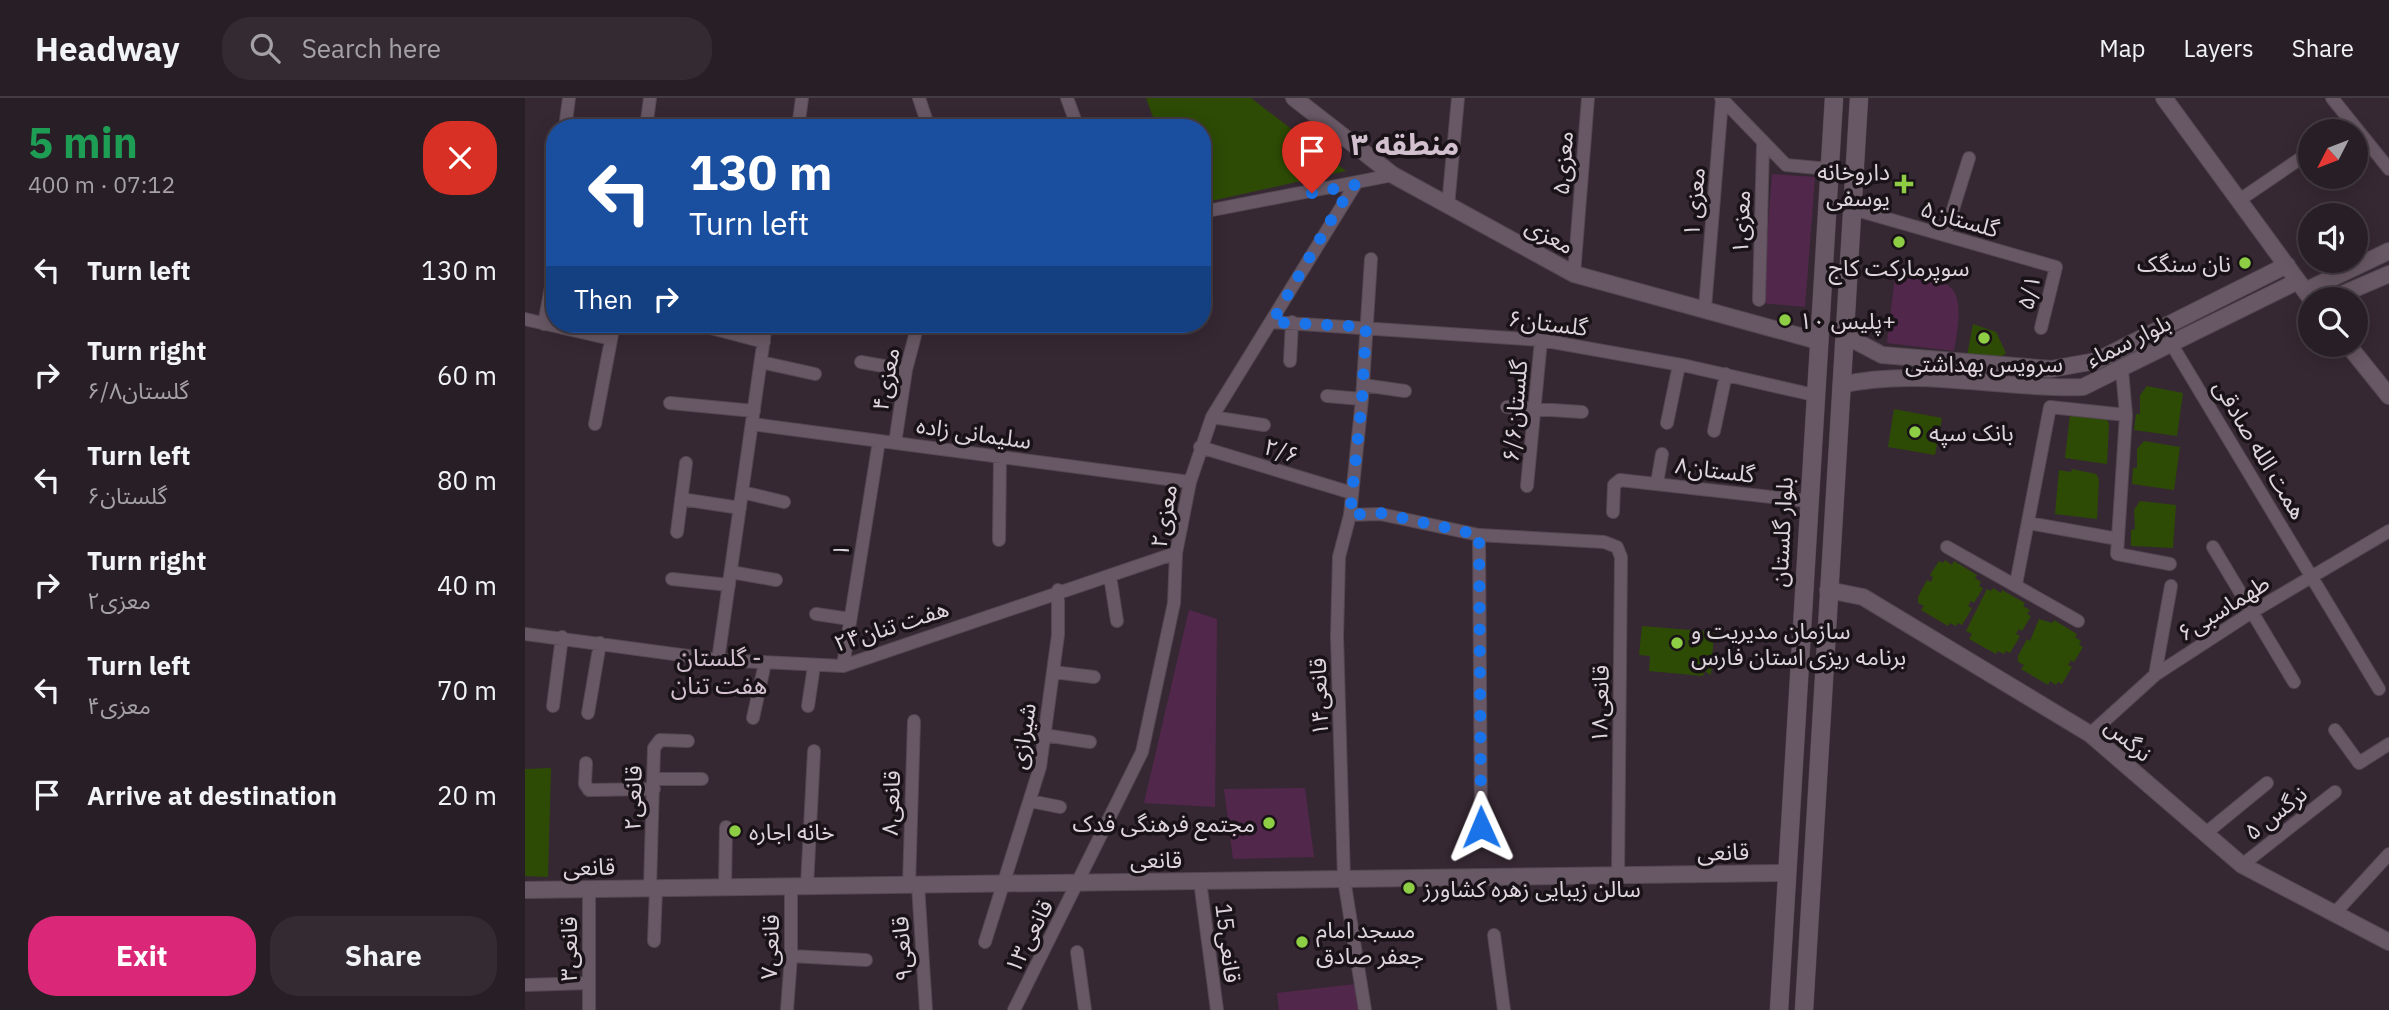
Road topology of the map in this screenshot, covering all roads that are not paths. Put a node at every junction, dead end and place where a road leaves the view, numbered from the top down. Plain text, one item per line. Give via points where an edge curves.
1 (569, 98) edge
2 (649, 98) edge
3 (802, 98) edge
4 (919, 98) edge
5 (1067, 98) edge
6 (1294, 98) edge
7 (1458, 98) edge
8 (1588, 98) edge
9 (1834, 98) edge
10 (1859, 98) edge
11 (2164, 98) edge
12 (2332, 98) edge
13 (1721, 99) edge
14 (566, 119) edge
15 (647, 119) edge
16 (799, 119) edge
17 (926, 119) edge
18 (1075, 119) edge
19 (2349, 119) edge
20 (2368, 138) edge
21 (1763, 145) junction
22 (2384, 152) edge
23 (1969, 158) dead end
24 (2298, 160) edge
25 (1829, 169) junction
26 (2389, 169) edge
27 (1393, 175) junction
28 (1355, 185) junction
29 (2238, 201) junction
30 (1448, 206) junction
31 (1853, 209) junction
32 (1211, 210) edge
33 (1825, 235) junction
34 (1945, 235) junction
35 (1850, 236) junction
36 (2389, 251) edge
37 (1371, 259) dead end
38 (2287, 265) junction
39 (2056, 267) joint
40 (1574, 274) junction
41 (2389, 274) edge
42 (2303, 287) edge
43 (2311, 287) edge
44 (2359, 287) edge
45 (2298, 293) edge
46 (1759, 300) dead end
47 (1705, 308) junction
48 (546, 313) edge
49 (525, 319) edge
50 (1272, 322) junction
51 (1292, 322) junction
52 (544, 324) joint
53 (1366, 327) junction
54 (2041, 328) dead end
55 (584, 333) edge
56 (612, 333) edge
57 (730, 333) edge
58 (765, 333) edge
59 (916, 333) edge
60 (1844, 335) junction
61 (611, 339) junction
62 (1541, 340) junction
63 (1818, 341) junction
64 (764, 342) junction
65 (2172, 345) junction
66 (1901, 357) junction
67 (2358, 357) edge
68 (1290, 361) dead end
69 (761, 362) junction
70 (860, 362) dead end
71 (1679, 365) junction
72 (906, 370) junction
73 (2122, 370) junction
74 (815, 374) dead end
75 (1726, 374) junction
76 (1901, 377) junction
77 (1363, 385) junction
78 (1841, 385) junction
79 (1405, 391) dead end
80 (1814, 395) junction
81 (1327, 396) dead end
82 (2389, 396) edge
83 (1362, 399) junction
84 (670, 402) dead end
85 (1507, 407) dead end
86 (1536, 408) junction
87 (1582, 412) dead end
88 (2126, 415) junction
89 (1212, 417) junction
90 (753, 418) junction
91 (1667, 423) dead end
92 (595, 424) dead end
93 (1264, 425) dead end
94 (1714, 431) dead end
95 (879, 441) junction
96 (895, 443) junction
97 (1200, 447) junction
98 (1662, 454) dead end
99 (1000, 457) junction
100 (686, 463) dead end
101 (1190, 482) junction
102 (1657, 483) junction
103 (1527, 486) dead end
104 (742, 492) junction
105 (1352, 493) junction
106 (681, 499) junction
107 (1807, 501) junction
108 (784, 502) dead end
109 (740, 508) junction
110 (1613, 512) dead end
111 (1350, 515) junction
112 (2028, 523) junction
113 (677, 531) dead end
114 (2389, 531) edge
115 (1479, 535) junction
116 (2118, 539) junction
117 (999, 540) dead end
118 (1947, 547) dead end
119 (2213, 547) dead end
120 (1176, 553) junction
121 (2170, 564) dead end
122 (1110, 576) junction
123 (2313, 576) junction
124 (730, 578) junction
125 (672, 579) dead end
126 (776, 580) dead end
127 (2017, 584) junction
128 (2171, 586) dead end
129 (1058, 590) junction
130 (1828, 590) junction
131 (2252, 612) junction
132 (816, 614) dead end
133 (851, 619) junction
134 (1117, 621) dead end
135 (2078, 621) dead end
136 (525, 634) edge
137 (562, 638) junction
138 (600, 643) junction
139 (718, 660) junction
140 (765, 663) junction
141 (814, 666) junction
142 (843, 666) junction
143 (1053, 672) junction
144 (2155, 675) junction
145 (1094, 677) dead end
146 (2294, 682) dead end
147 (2379, 689) dead end
148 (553, 706) dead end
149 (808, 706) dead end
150 (588, 713) dead end
151 (753, 718) dead end
152 (914, 722) dead end
153 (2335, 730) dead end
154 (2090, 734) junction
155 (1044, 735) junction
156 (688, 741) dead end
157 (1090, 743) dead end
158 (2389, 744) edge
159 (814, 751) dead end
160 (586, 763) dead end
161 (702, 779) dead end
162 (2267, 783) dead end
163 (655, 784) junction
164 (2335, 792) dead end
165 (1030, 801) junction
166 (1060, 807) dead end
167 (726, 827) dead end
168 (1481, 827) dead end
169 (2206, 834) junction
170 (2389, 854) edge
171 (2242, 865) junction
172 (1787, 873) junction
173 (1618, 875) junction
174 (1344, 879) junction
175 (1200, 881) junction
176 (1080, 882) junction
177 (1002, 883) junction
178 (913, 885) junction
179 (799, 886) junction
180 (725, 887) junction
181 (653, 888) junction
182 (589, 889) junction
183 (525, 890) edge
184 (2334, 914) junction
185 (1494, 935) dead end
186 (654, 941) dead end
187 (985, 942) dead end
188 (2389, 942) edge
189 (1077, 952) dead end
190 (791, 956) junction
191 (866, 960) dead end
192 (589, 983) junction
193 (525, 985) edge
194 (589, 1010) edge
195 (787, 1010) edge
196 (926, 1010) edge
197 (1014, 1010) edge
198 (1085, 1010) edge
199 (1217, 1010) edge
200 (1364, 1010) edge
201 (1504, 1010) edge
202 (1779, 1010) edge
203 (1804, 1010) edge

1 - 14 street
2 - 15 street
3 - 16 street
4 - 17 street
5 - 18 street
6 - 27 street, معزی
7 - 30 street
8 - 40 street, ۵معزی
9 - 25 main road, بلوار گلستان
10 - 31 main road
11 - 29 street
12 - 19 street
13 - 21 street
13 - 47 street, معزی ۱
20 - 22 street
21 - 25 street via 1786,166
21 - 46 street, ۱معزی
22 - 26 street
23 - 34 street
24 - 29 street
25 - 33 main road, بلوار گلستان
27 - 28 street
27 - 30 street, معزی
28 - 32 street
28 - 50 street, ۲معزی
29 - 38 street
30 - 40 street, معزی
31 - 34 street, گلستان۵
31 - 35 main road
33 - 35 main road
33 - 63 main road, بلوار گلستان
34 - 39 street, گلستان۵
35 - 60 main road
36 - 43 street, بلوار سماء
37 - 53 street, ۱۴قانعی
38 - 42 street
38 - 66 street, بلوار سماء via 2096,361 2076,366 2051,369
39 - 54 street, ۵/۱
40 - 47 street, معزی
41 - 44 street
45 - 65 street, بلوار سماء
47 - 63 street, معزی
48 - 52 street
49 - 52 street
50 - 51 street, گلستان۶
50 - 89 street, ۲معزی
51 - 53 street, گلستان۶
51 - 68 street
53 - 62 street, گلستان۶
53 - 77 street, ۱۴قانعی
55 - 61 street
56 - 61 street
57 - 64 street
58 - 64 street
59 - 72 street, ۴معزی
60 - 66 street, بلوار سماء via 1882,355
60 - 78 main road
61 - 92 street
62 - 71 street, گلستان۶
62 - 86 street, ۶/۶گلستان
63 - 80 main road, بلوار گلستان
64 - 69 street
65 - 73 street, بلوار سماء
65 - 123 street, همت الله صادقی
66 - 76 street
67 - 82 street
69 - 74 street
69 - 90 street
70 - 72 street
71 - 75 street, گلستان۶
71 - 91 street
72 - 96 street, ۴معزی
73 - 76 street, بلوار سماء via 2083,387
73 - 88 street
75 - 80 street, گلستان۶
75 - 94 street
76 - 78 street, بلوار سماء
77 - 79 street
77 - 83 street, ۱۴قانعی
78 - 130 main road
80 - 107 main road, بلوار گلستان
81 - 83 street
83 - 105 street, ۱۴قانعی
84 - 90 street, سلیمانی زاده
85 - 86 street
86 - 87 street
86 - 103 street, ۶/۶گلستان
88 - 112 street via 2050,407
88 - 116 street
89 - 93 street
89 - 97 street, ۲معزی
90 - 95 street, سلیمانی زاده
90 - 104 street
95 - 96 street, سلیمانی زاده
95 - 133 street, ۱
96 - 99 street, سلیمانی زاده
97 - 101 street, ۲معزی
97 - 105 street, ۲/۶
98 - 102 street
99 - 101 street, سلیمانی زاده
99 - 117 street
100 - 106 street
101 - 120 street, ۲معزی
102 - 107 street, گلستان۸
102 - 110 street, گلستان۸ via 1617,480
104 - 108 street
104 - 109 street
105 - 111 street, ۱۴قانعی
106 - 109 street
106 - 113 street
107 - 172 main road, بلوار گلستان
109 - 124 street
111 - 115 street via 1380,513
111 - 174 street, ۱۴قانعی via 1339,557 1337,636
112 - 116 street
112 - 127 street
114 - 123 street, ۶طهماسبی
115 - 168 street
115 - 173 street, ۱۸قانعی via 1604,542 1617,547 1621,557
116 - 121 street via 2117,554
118 - 127 street
119 - 131 street
120 - 122 street, هفت تنان۲۴
120 - 176 street, ۲معزی via 1174,603 1142,752
122 - 129 street, هفت تنان۲۴
122 - 134 street
123 - 131 street, ۶طهماسبی
123 - 147 street, همت الله صادقی
124 - 125 street
124 - 126 street
124 - 139 street
127 - 135 street
128 - 144 street
129 - 142 street, هفت تنان۲۴
129 - 143 street, شیرازی
130 - 154 street, نرگس via 1863,597
130 - 203 main road
131 - 144 street, ۶طهماسبی
131 - 146 street
132 - 133 street
133 - 142 street, ۱
136 - 137 street, هفت تنان۲۴
137 - 138 street, هفت تنان۲۴
137 - 148 street
138 - 139 street, هفت تنان۲۴
138 - 150 street
139 - 140 street, هفت تنان۲۴
140 - 141 street, هفت تنان۲۴
140 - 151 street
141 - 142 street, هفت تنان۲۴
141 - 149 street
143 - 145 street
143 - 155 street, شیرازی
144 - 154 street, ۶طهماسبی
152 - 178 street, ۸قانعی
153 - 158 street via 2358,763
154 - 169 street, نرگس
155 - 157 street
155 - 165 street, شیرازی
156 - 163 street, ۲قانعی via 656,743
159 - 179 street, ۷قانعی
160 - 163 street via 589,790
161 - 163 street
162 - 169 street
163 - 181 street, ۲قانعی
164 - 171 street, ۵ نرگس
165 - 166 street
165 - 177 street, شیرازی
167 - 180 street
169 - 171 street, نرگس
170 - 184 street
171 - 184 street, نرگس
172 - 173 street, قانعی
172 - 202 main road, بلوار گلستان
173 - 174 street, قانعی
174 - 175 street, قانعی
174 - 200 street, ۱۴قانعی
175 - 176 street, قانعی
175 - 199 street, 15قانعی
176 - 177 street, قانعی
176 - 197 street, ۱۳قانعی
177 - 178 street, قانعی
177 - 187 street, شیرازی
178 - 179 street, قانعی
178 - 196 street, ۹قانعی
179 - 180 street, قانعی
179 - 190 street, ۷قانعی
180 - 181 street, قانعی
181 - 182 street, قانعی
181 - 186 street, ۲قانعی
182 - 183 street, قانعی
182 - 192 street, ۳قانعی
184 - 188 street, نرگس
185 - 201 street
189 - 198 street
190 - 191 street
190 - 195 street, ۷قانعی
192 - 193 street
192 - 194 street, ۳قانعی

